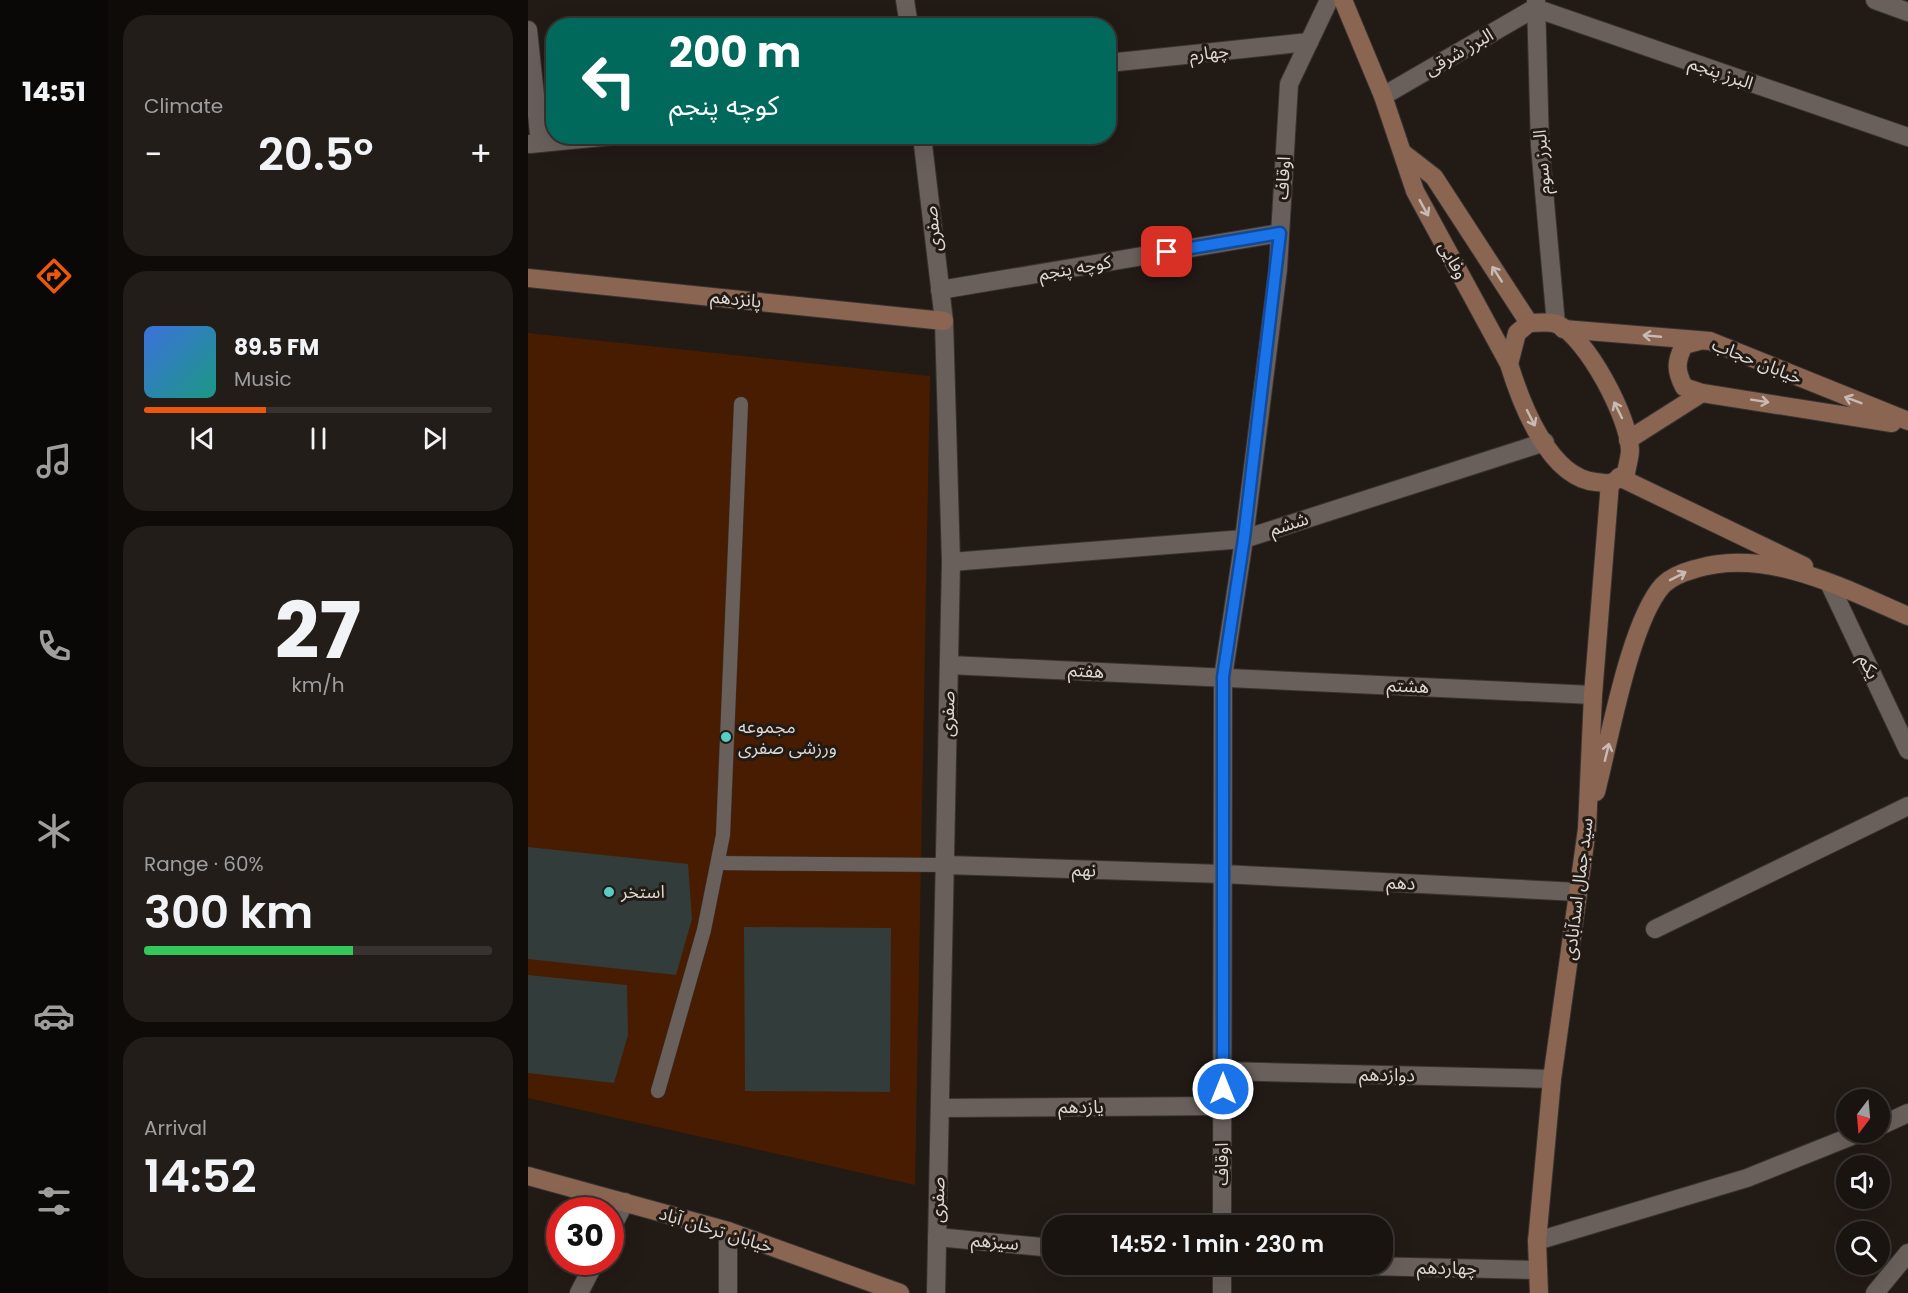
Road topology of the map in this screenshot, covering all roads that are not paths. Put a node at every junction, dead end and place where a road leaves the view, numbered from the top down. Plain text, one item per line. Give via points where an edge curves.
1 (905, 0) edge
2 (1329, 0) edge
3 (1344, 0) edge
4 (1875, 0) edge
5 (1535, 4) edge
6 (1908, 12) edge
7 (908, 18) edge
8 (528, 30) edge
9 (1309, 42) junction
10 (1116, 62) edge
11 (1383, 96) junction
12 (1908, 137) edge
13 (534, 144) edge
14 (923, 144) edge
15 (1403, 153) junction
16 (1280, 233) junction
17 (528, 278) edge
18 (940, 290) junction
19 (944, 321) junction
20 (1529, 322) junction
21 (1560, 326) junction
22 (1710, 341) junction
23 (1509, 364) junction
24 (1702, 393) junction
25 (741, 404) dead end
26 (1908, 421) edge
27 (1908, 426) edge
28 (1628, 440) junction
29 (1545, 442) junction
30 (1614, 480) junction
31 (1244, 538) junction
32 (951, 561) junction
33 (1830, 585) junction
34 (1908, 616) edge
35 (949, 665) junction
36 (1223, 677) junction
37 (1593, 695) junction
38 (1908, 750) edge
39 (1908, 806) edge
40 (1587, 829) junction
41 (718, 863) junction
42 (945, 865) junction
43 (1223, 874) junction
44 (1578, 892) junction
45 (1655, 929) dead end
46 (1223, 1071) junction
47 (1552, 1079) junction
48 (658, 1091) dead end
49 (1222, 1106) junction
50 (940, 1108) junction
51 (1908, 1113) edge
52 (1890, 1121) edge
53 (1836, 1142) edge
54 (528, 1176) edge
55 (625, 1203) joint
56 (1222, 1215) edge
57 (728, 1231) junction
58 (937, 1237) junction
59 (1537, 1241) junction
60 (1042, 1247) edge
61 (1908, 1253) edge
62 (1393, 1267) edge
63 (1538, 1270) junction
64 (588, 1275) edge
65 (1222, 1275) edge
66 (579, 1293) edge
67 (728, 1293) edge
68 (900, 1293) edge
69 (936, 1293) edge
70 (1222, 1293) edge
71 (1539, 1293) edge
72 (1875, 1293) edge

1 - 7 street
2 - 9 street, اوقاف
3 - 11 street, وفایی
4 - 6 street
5 - 11 street, البرز شرقی
5 - 12 street, البرز پنجم
5 - 21 street, البرز سوم via 1540,146
8 - 13 street
9 - 10 street, چهارم
9 - 16 street, اوقاف via 1289,84
11 - 15 street, وفایی
14 - 18 street, صفری
20 -> 15 street, وفایی via 1434,177
15 -> 23 street, وفایی via 1415,191
16 - 18 street, کوچه پنجم
16 - 31 street, اوقاف
17 - 19 street, پانزدهم
18 - 19 street, صفری
19 - 32 street, صفری
20 - 21 street, خیابان حجاب
20 - 23 street via 1517,333
22 -> 21 street, خیابان حجاب
28 -> 21 street via 1625,423 1610,392 1578,340
22 - 24 street via 1684,345 1676,360 1677,374 1684,387
26 -> 22 street, خیابان حجاب
23 -> 29 street, وفایی via 1518,393
24 -> 27 street
24 - 28 street
25 - 41 lane via 723,835
28 - 30 street, سید جمال اسدآبادی via 1626,473
29 - 30 street, وفایی via 1560,465 1583,481
29 - 31 street, ششم
30 - 34 street, وفایی
30 - 37 street, سید جمال اسدآبادی
31 - 32 street, ششم
31 - 36 street, اوقاف
32 - 35 street, صفری
33 - 34 street
33 - 38 street, یکم
40 -> 33 street via 1640,627 1664,583 1715,563 1750,562
35 - 36 street, هفتم
35 - 42 street, صفری
36 - 37 street, هشتم
36 - 43 street, اوقاف
37 - 40 street, سید جمال اسدآبادی
39 - 45 street
40 - 44 street, سید جمال اسدآبادی
41 - 42 lane
41 - 48 lane via 704,930
42 - 43 street, نهم
42 - 50 street, صفری
43 - 44 street, دهم
43 - 46 street, اوقاف
44 - 47 street, سید جمال اسدآبادی
46 - 47 street, دوازدهم
46 - 49 street, اوقاف
47 - 59 street, سید جمال اسدآبادی
49 - 50 street, یازدهم
49 - 56 street, اوقاف
50 - 58 street, صفری
51 - 52 street
53 - 59 street via 1748,1178
54 - 55 street, خیابان ترخان آباد
55 - 57 street, خیابان ترخان آباد
57 - 67 street
57 - 68 street, خیابان ترخان آباد
58 - 60 street, سیزهم
58 - 69 street, صفری
59 - 63 street, سید جمال اسدآبادی
61 - 72 street
62 - 63 street, چهاردهم
63 - 71 street, سید جمال اسدآبادی
64 - 66 street
65 - 70 street

